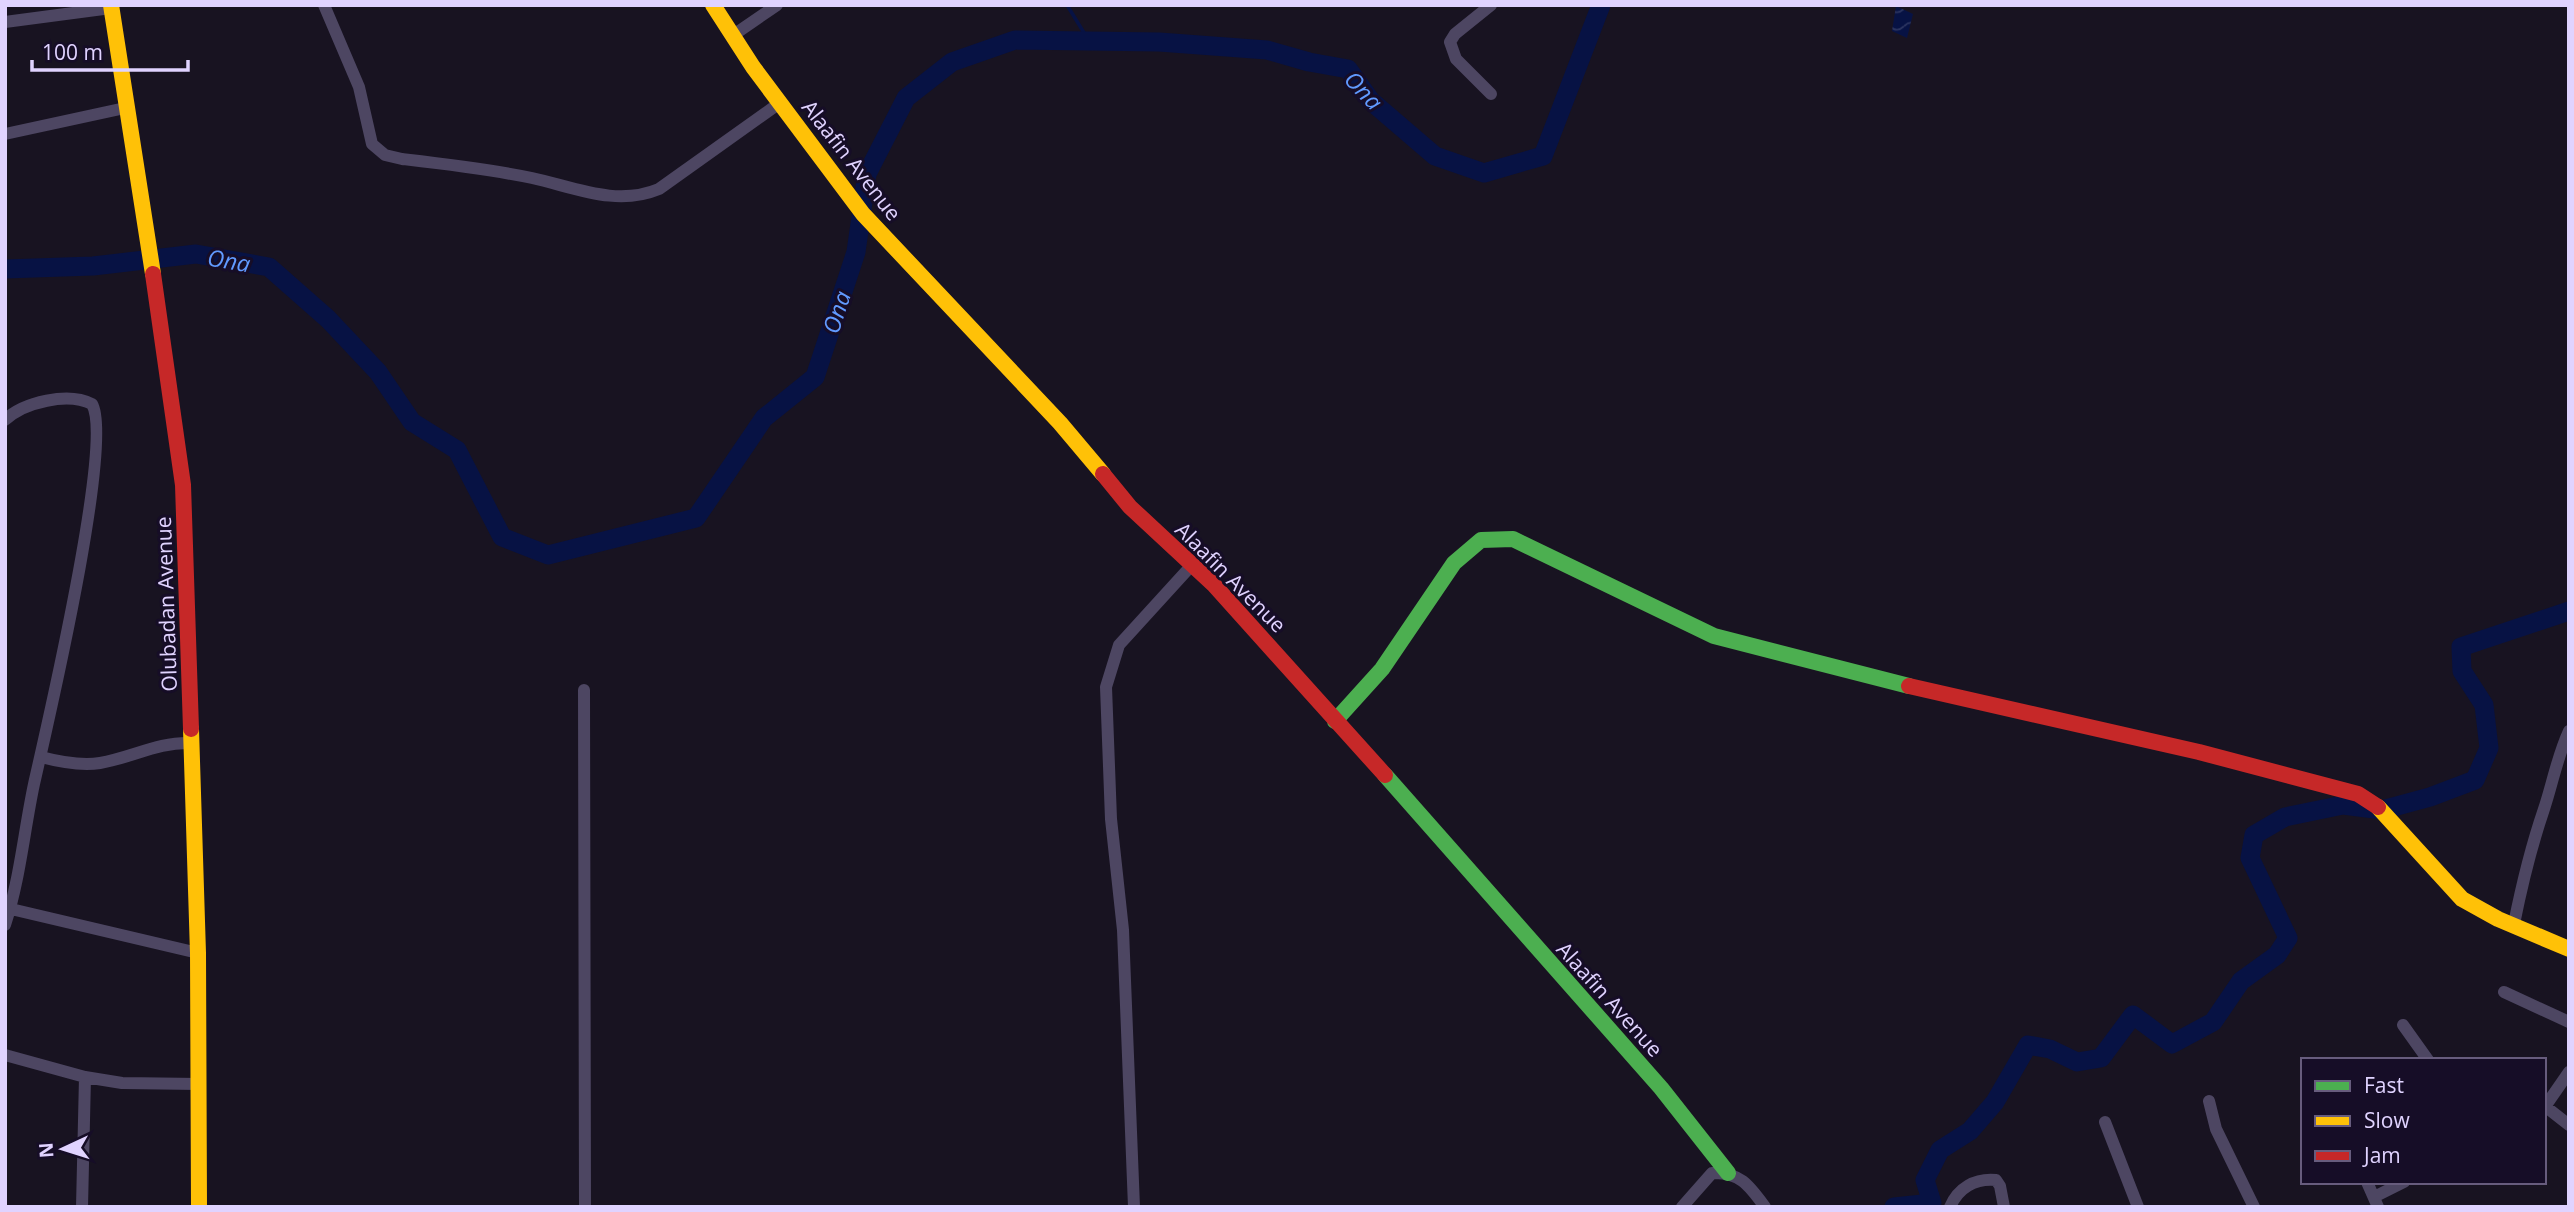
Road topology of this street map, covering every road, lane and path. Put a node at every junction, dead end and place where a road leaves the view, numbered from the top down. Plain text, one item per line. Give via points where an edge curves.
1 (324, 5) edge
2 (713, 5) edge
3 (777, 5) edge
4 (1491, 5) edge
5 (111, 7) edge
6 (5, 22) edge
7 (732, 36) junction
8 (1491, 94) dead end
9 (780, 102) junction
10 (125, 108) junction
11 (5, 134) edge
12 (5, 420) edge
13 (1191, 566) junction
14 (584, 690) dead end
15 (1335, 722) junction
16 (2569, 731) edge
17 (190, 743) junction
18 (41, 757) junction
19 (9, 904) edge
20 (2514, 924) junction
21 (5, 925) edge
22 (2569, 949) edge
23 (198, 953) junction
24 (2504, 992) dead end
25 (2569, 1022) edge
26 (2403, 1025) dead end
27 (5, 1055) edge
28 (2427, 1058) edge
29 (2569, 1072) edge
30 (85, 1077) junction
31 (199, 1084) junction
32 (2208, 1101) dead end
33 (2546, 1106) edge
34 (2546, 1108) edge
35 (2105, 1122) dead end
36 (2569, 1125) edge
37 (1728, 1172) junction
38 (2368, 1184) edge
39 (2401, 1184) edge
40 (2376, 1202) edge
41 (82, 1207) edge
42 (199, 1207) edge
43 (585, 1207) edge
44 (1134, 1207) edge
45 (1682, 1207) edge
46 (1765, 1207) edge
47 (1950, 1207) edge
48 (2004, 1207) edge
49 (2138, 1207) edge
50 (2254, 1207) edge

1 - 9 street via 359,87 372,144 385,155 402,159 531,178 599,195 641,197 668,183
2 - 7 street, Alaafin Avenue
3 - 7 street
4 - 8 street via 1450,42 1456,59
5 - 6 street
5 - 10 street, Olubadan Avenue
7 - 9 street, Alaafin Avenue
9 - 13 street, Alaafin Avenue via 863,215 1060,423 1130,507
10 - 11 street
10 - 17 street, Olubadan Avenue via 183,485
12 - 18 street via 33,405 77,399 92,404 98,419 88,516
13 - 15 street, Alaafin Avenue via 1287,663
13 - 44 street via 1119,645 1106,687 1111,819 1123,930
14 - 43 street
15 - 20 street via 1382,670 1447,573 1475,544 1494,536 1513,539 1714,636 2358,793 2380,805 2464,901
15 - 37 street, Alaafin Avenue via 1661,1088
16 - 20 street via 2531,841
17 - 18 street via 159,745 97,764
17 - 23 street, Olubadan Avenue
18 - 19 street
19 - 21 street
19 - 23 street
20 - 22 street
23 - 31 street, Olubadan Avenue
24 - 25 street
26 - 28 street
27 - 30 street
29 - 33 street
30 - 31 street via 122,1083
30 - 41 street
31 - 42 street, Olubadan Avenue
32 - 50 street via 2216,1129
34 - 36 street
35 - 49 street
37 - 45 street via 1712,1173
37 - 46 street via 1740,1177
38 - 40 street
39 - 40 street
47 - 48 street via 1961,1189 1987,1179 2000,1186

